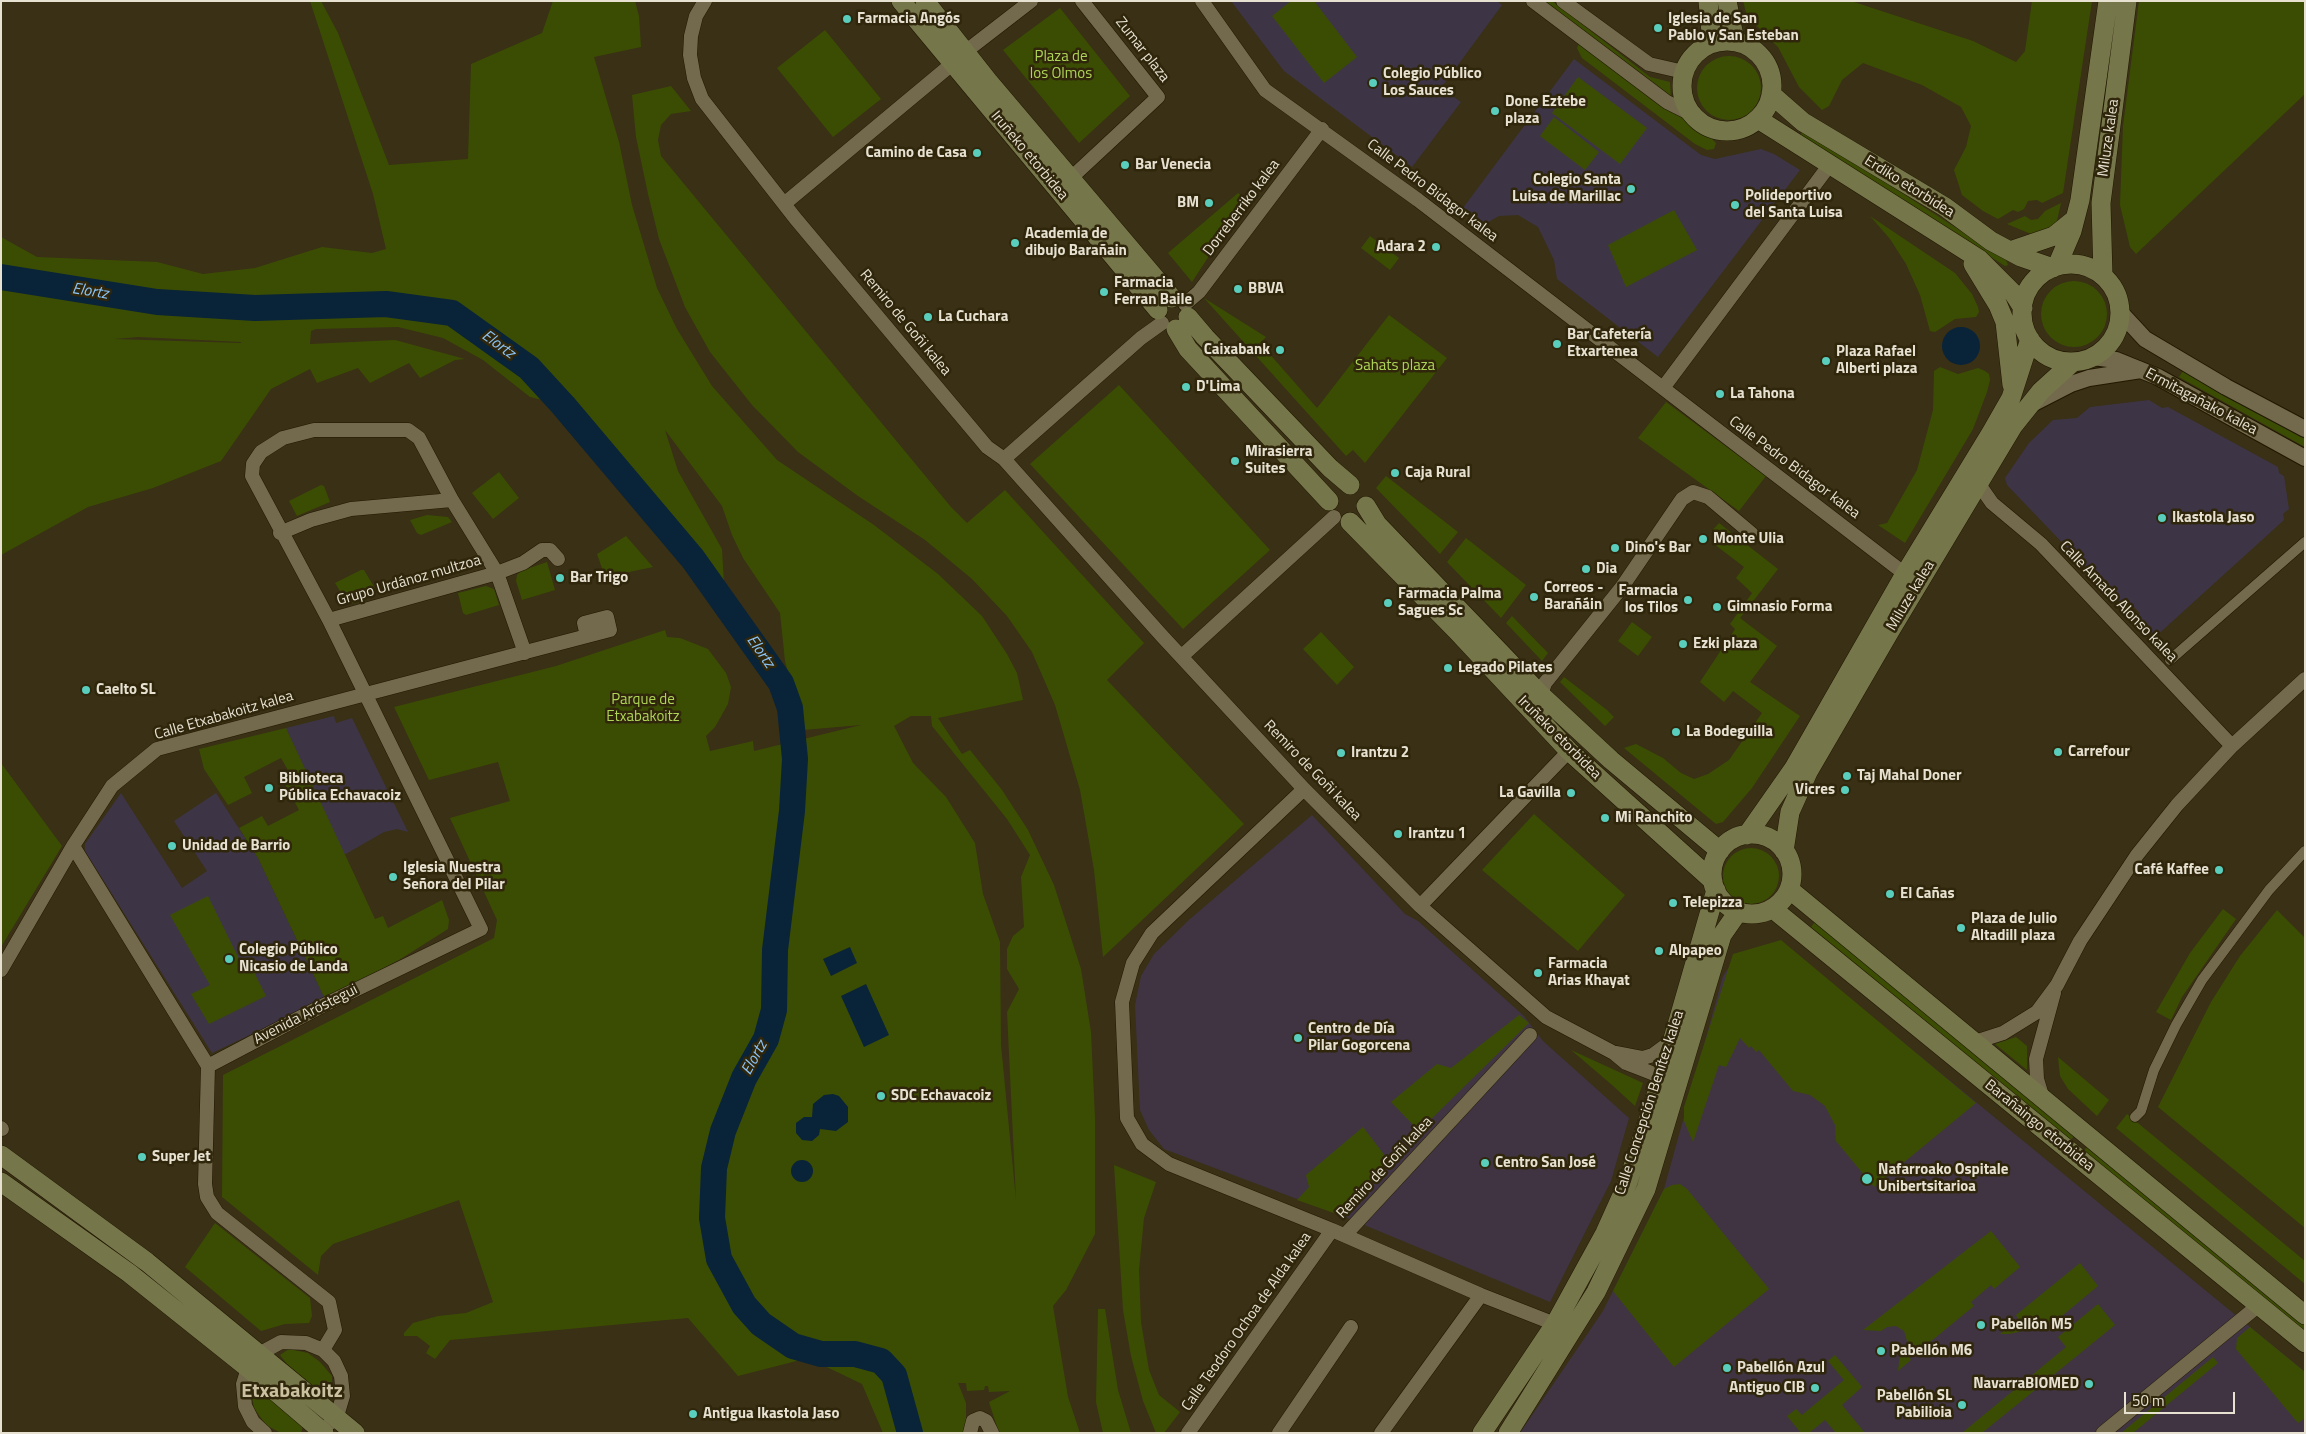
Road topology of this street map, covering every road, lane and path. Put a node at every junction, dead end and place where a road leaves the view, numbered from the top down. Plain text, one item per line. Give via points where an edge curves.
1 (705, 1) edge
2 (901, 1) edge
3 (925, 1) edge
4 (1031, 1) edge
5 (1082, 1) edge
6 (1202, 1) edge
7 (1533, 1) edge
8 (1563, 1) edge
9 (1708, 1) edge
10 (1727, 1) edge
11 (2108, 1) edge
12 (2127, 1) edge
13 (1735, 41) junction
14 (1712, 43) junction
15 (959, 58) junction
16 (1684, 72) junction
17 (1771, 94) junction
18 (1693, 115) junction
19 (1758, 119) junction
20 (1322, 129) junction
21 (1831, 163) junction
22 (1071, 178) junction
23 (784, 204) junction
24 (2076, 218) junction
25 (1960, 247) junction
26 (2010, 251) junction
27 (2055, 267) junction
28 (2103, 276) junction
29 (2023, 308) junction
30 (2120, 312) junction
31 (1173, 313) junction
32 (2030, 339) junction
33 (2093, 357) junction
34 (2073, 362) junction
35 (2141, 370) junction
36 (1663, 388) junction
37 (2012, 393) junction
38 (2030, 406) junction
39 (2305, 429) edge
40 (2305, 458) edge
41 (1004, 459) junction
42 (1978, 483) junction
43 (1350, 485) junction
44 (452, 500) junction
45 (1366, 506) junction
46 (1338, 513) junction
47 (280, 533) junction
48 (1752, 534) dead end
49 (2305, 542) edge
50 (558, 559) dead end
51 (497, 573) junction
52 (1905, 574) junction
53 (329, 620) junction
54 (587, 636) dead end
55 (525, 653) junction
56 (1182, 656) junction
57 (2170, 660) dead end
58 (2305, 679) edge
59 (366, 694) junction
60 (1541, 695) junction
61 (2232, 746) junction
62 (1569, 751) junction
63 (1304, 789) junction
64 (1747, 835) junction
65 (73, 846) junction
66 (1720, 851) junction
67 (1784, 851) junction
68 (2305, 851) edge
69 (1714, 886) junction
70 (1789, 889) junction
71 (1420, 906) junction
72 (1773, 908) junction
73 (1738, 912) junction
74 (1, 970) edge
75 (2056, 985) junction
76 (1530, 1035) dead end
77 (1672, 1041) junction
78 (1975, 1042) junction
79 (1614, 1053) junction
80 (208, 1066) junction
81 (1662, 1077) junction
82 (2043, 1100) junction
83 (2135, 1117) dead end
84 (1, 1155) edge
85 (1, 1182) edge
86 (1332, 1230) junction
87 (1346, 1235) junction
88 (1481, 1295) junction
89 (1589, 1304) junction
90 (2259, 1306) junction
91 (2305, 1315) edge
92 (1555, 1324) junction
93 (1351, 1327) dead end
94 (2305, 1343) edge
95 (323, 1350) junction
96 (1556, 1358) junction
97 (254, 1361) junction
98 (337, 1416) junction
99 (323, 1432) edge
100 (265, 1433) edge
101 (355, 1433) edge
102 (970, 1433) edge
103 (992, 1433) edge
104 (1188, 1433) edge
105 (1279, 1433) edge
106 (1381, 1433) edge
107 (1482, 1433) edge
108 (1508, 1433) edge
109 (2103, 1433) edge

1 - 23 street, Remiro de Goñi kalea via 696,16 690,55 702,99
2 - 15 main road, Iruñeko etorbidea
3 - 15 main road, Iruñeko etorbidea
4 - 15 street
5 - 22 street, Zumar plaza via 1158,97
6 - 20 street, Calle Pedro Bidagor kalea via 1265,90
7 - 18 street via 1667,102
8 - 16 street via 1649,64
9 - 14 main road
10 - 13 main road
11 - 24 main road, Miluze kalea
12 - 28 main road, Miluze kalea via 2101,203
13 - 14 main road
13 - 17 main road via 1760,54 1772,80
14 - 16 main road via 1690,60
15 - 22 main road, Iruñeko etorbidea
15 - 23 street
15 - 31 main road, Iruñeko etorbidea
16 - 18 main road via 1684,94
17 - 19 main road
17 - 26 main road, Erdiko etorbidea via 1803,122 1945,207
18 - 19 main road via 1717,130 1739,129
19 - 21 main road, Erdiko etorbidea
20 - 31 street, Dorreberriko kalea via 1199,292
20 - 36 street, Calle Pedro Bidagor kalea
21 - 25 main road, Erdiko etorbidea
21 - 36 street
22 - 31 main road, Iruñeko etorbidea
23 - 41 street, Remiro de Goñi kalea via 987,447
24 - 26 main road via 2054,236
24 - 27 main road, Miluze kalea
25 - 29 main road, Erdiko etorbidea via 1979,259 2014,294
25 - 37 main road via 1984,281 2005,322
26 - 27 main road, Erdiko etorbidea
27 - 28 main road via 2079,265
27 - 29 main road via 2032,284
28 - 30 main road via 2113,288
29 - 32 main road via 2024,324
30 - 33 main road via 2116,334 2106,348
30 - 39 street, Ermitagañako kalea via 2145,339
31 - 41 street
31 - 43 main road, Iruñeko etorbidea via 1204,337
31 - 46 main road, Iruñeko etorbidea via 1188,349
32 - 34 main road via 2048,356
32 - 37 main road, Miluze kalea
33 - 34 main road
33 - 35 street, Ermitagañako kalea via 2116,360
34 - 38 main road, Miluze kalea via 2041,390
35 - 38 street via 2080,381
35 - 40 street, Ermitagañako kalea via 2206,402
36 - 52 street, Calle Pedro Bidagor kalea
37 - 52 main road, Miluze kalea
38 - 42 main road, Miluze kalea
41 - 56 street, Remiro de Goñi kalea
42 - 61 street, Calle Amado Alonso kalea via 1992,503 2041,544
42 - 67 main road, Miluze kalea via 1808,772 1790,812
43 - 45 main road via 1361,491
43 - 46 main road via 1334,490
44 - 47 street via 351,509
44 - 47 street, Grupo Urdánoz multzoa via 419,438 408,430 314,430 282,438 261,452 253,464 252,476
44 - 51 street, Grupo Urdánoz multzoa
45 - 46 main road via 1361,517
45 - 60 main road, Iruñeko etorbidea via 1377,524
46 - 56 street
46 - 62 main road, Iruñeko etorbidea via 1456,630
47 - 53 street, Grupo Urdánoz multzoa
48 - 60 street via 1708,497 1694,492 1682,499 1622,587 1545,683
49 - 57 street
50 - 51 street, Grupo Urdánoz multzoa via 550,550 542,550 523,563
51 - 53 street, Grupo Urdánoz multzoa
51 - 55 street, Grupo Urdánoz multzoa
52 - 64 main road, Miluze kalea via 1794,768
53 - 59 street, Grupo Urdánoz multzoa
54 - 55 street
55 - 59 street
56 - 63 street, Remiro de Goñi kalea
58 - 61 street
59 - 65 street, Calle Etxabakoitz kalea via 157,749 112,786
59 - 80 street, Avenida Aróstegui via 481,929
60 - 66 main road, Iruñeko etorbidea via 1611,760
61 - 75 street via 2177,805 2137,855 2080,941
62 - 69 main road, Iruñeko etorbidea
62 - 71 street
63 - 71 street, Remiro de Goñi kalea
63 - 86 street, Calle Teodoro Ochoa de Alda kalea via 1152,933 1132,963 1122,1002 1127,1118 1142,1144 1169,1164
64 - 66 main road via 1732,840
64 - 67 main road via 1768,838
65 - 74 street, Calle Etxabakoitz kalea
65 - 80 street
66 - 69 main road via 1712,871
67 - 70 main road via 1792,876
68 - 83 street via 2269,890 2202,980 2176,1025 2154,1070 2141,1111
69 - 73 main road via 1725,903
69 - 77 main road, Calle Concepción Benítez kalea
70 - 72 main road
70 - 78 main road, Barañaingo etorbidea
71 - 79 street, Remiro de Goñi kalea via 1546,1017
72 - 73 main road via 1762,913
72 - 90 main road, Barañaingo etorbidea
73 - 89 main road, Calle Concepción Benítez kalea via 1722,935 1646,1189
75 - 78 street via 2037,1012 2003,1032
75 - 82 street via 2036,1059
76 - 87 street, Remiro de Goñi kalea
77 - 79 street, Remiro de Goñi kalea via 1653,1056 1643,1058
77 - 81 main road, Calle Concepción Benítez kalea
78 - 82 main road, Barañaingo etorbidea
79 - 81 street, Remiro de Goñi kalea via 1626,1063
80 - 95 street via 207,1197 217,1213 329,1302 335,1330
81 - 92 main road, Calle Concepción Benítez kalea via 1628,1182 1605,1234
82 - 91 main road, Barañaingo etorbidea
84 - 97 main road via 147,1262
85 - 97 main road
86 - 87 street, Calle Teodoro Ochoa de Alda kalea
86 - 104 street, Calle Teodoro Ochoa de Alda kalea
87 - 88 street, Calle Teodoro Ochoa de Alda kalea
88 - 92 street, Calle Teodoro Ochoa de Alda kalea
88 - 106 street
89 - 92 street via 1570,1322 1562,1326
89 - 96 main road, Calle Concepción Benítez kalea
90 - 94 main road, Barañaingo etorbidea
90 - 109 street
92 - 96 street via 1562,1336 1554,1352
92 - 107 main road, Calle Concepción Benítez kalea
93 - 105 street
95 - 97 street via 306,1342 281,1342
95 - 98 street via 334,1361 341,1376 343,1396
96 - 108 main road, Calle Concepción Benítez kalea
97 - 98 main road
97 - 99 main road
97 - 100 street via 243,1384 245,1406 253,1422
98 - 99 street
98 - 101 main road
102 - 103 street via 973,1421 980,1418 986,1421

